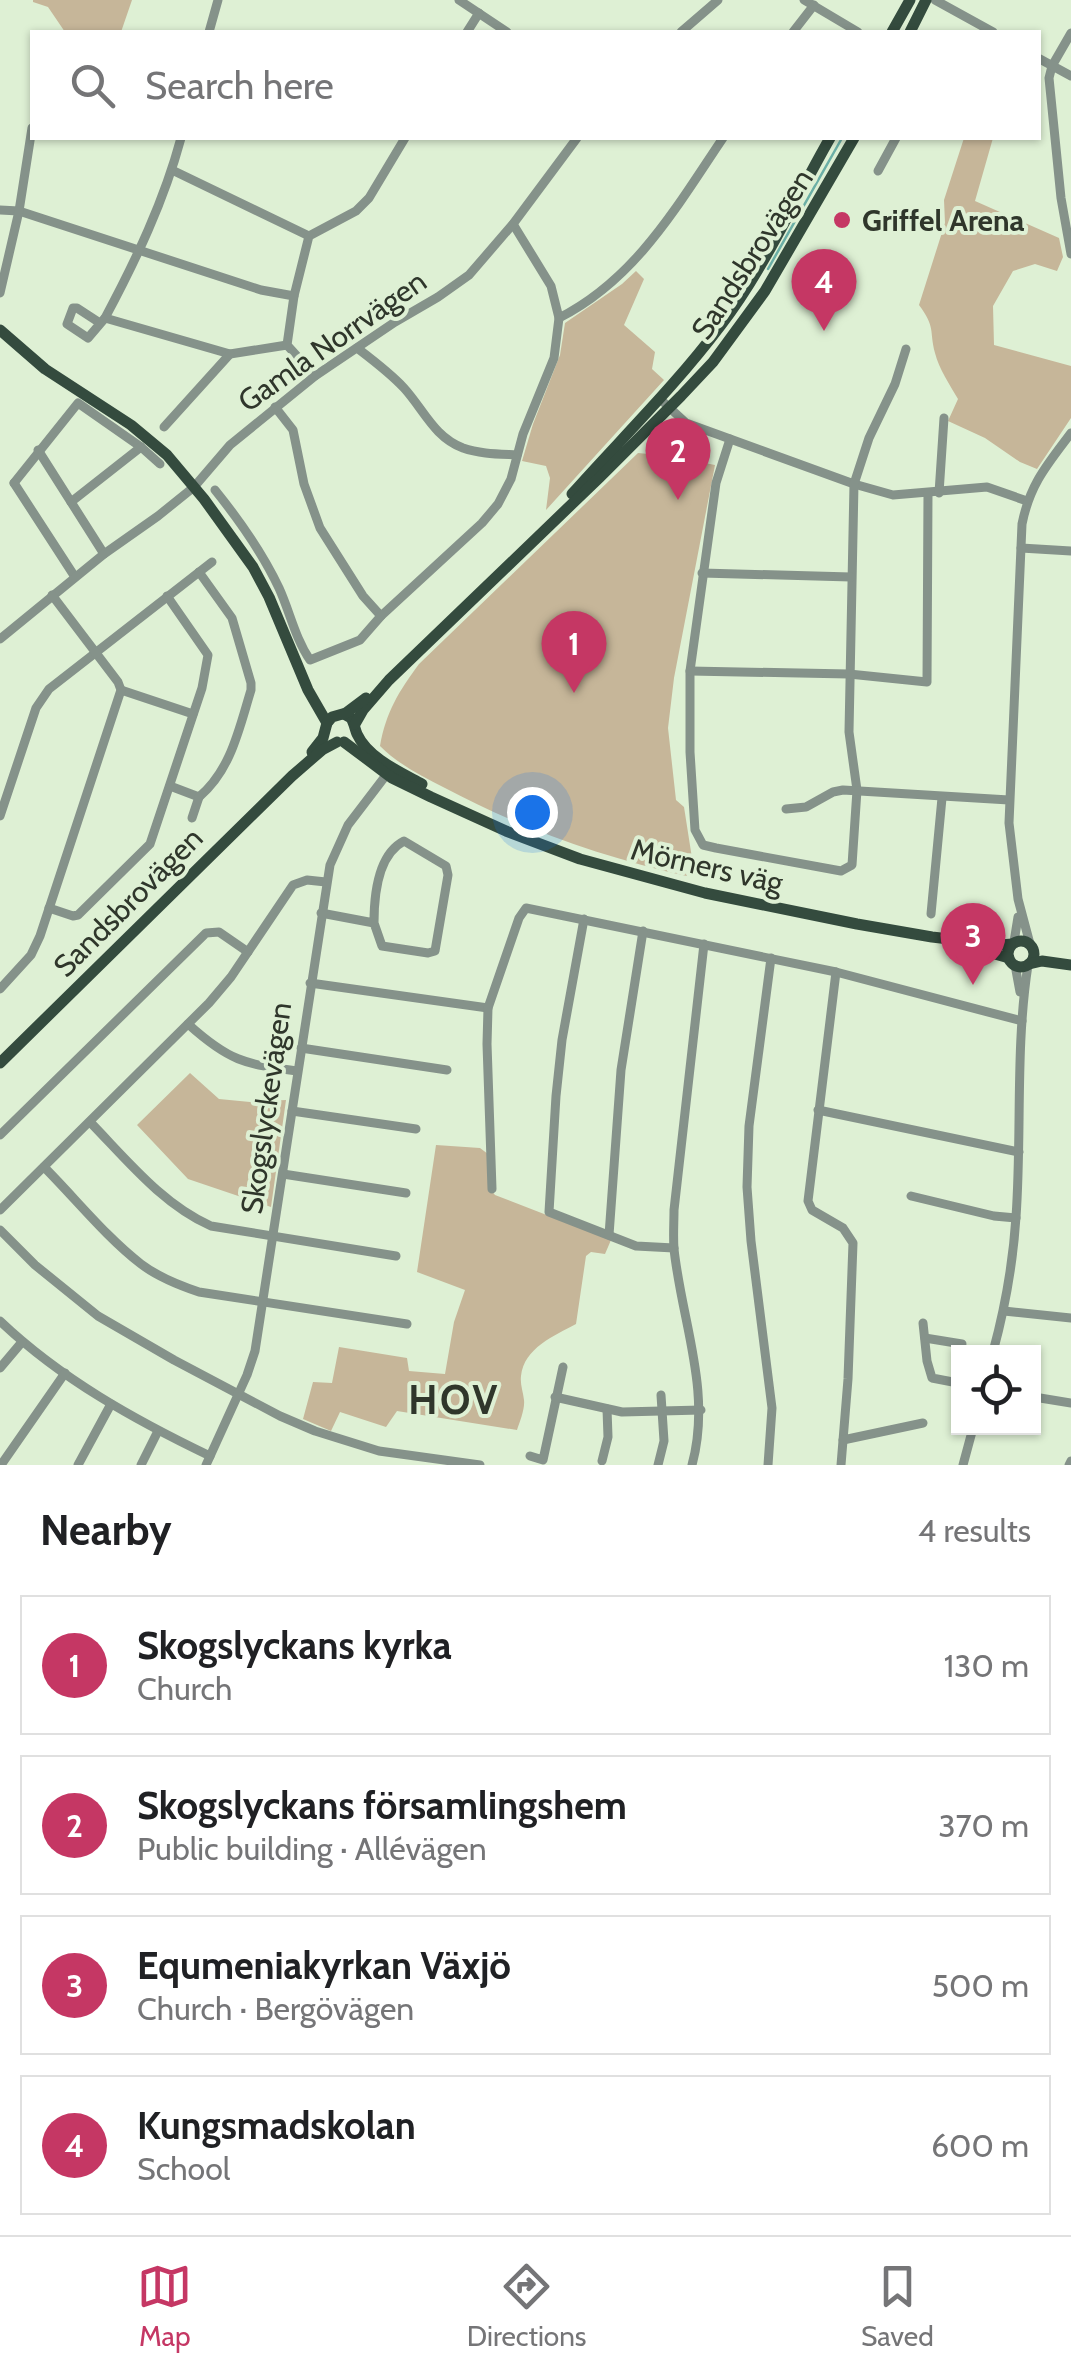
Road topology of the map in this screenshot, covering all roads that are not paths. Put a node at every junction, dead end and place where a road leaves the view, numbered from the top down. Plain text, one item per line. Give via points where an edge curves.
1 (218, 0) edge
2 (459, 0) edge
3 (718, 0) edge
4 (910, 0) edge
5 (926, 0) edge
6 (935, 0) edge
7 (809, 3) edge
8 (479, 14) junction
9 (210, 30) edge
10 (468, 30) edge
11 (504, 30) edge
12 (683, 30) edge
13 (794, 30) edge
14 (855, 30) edge
15 (893, 30) edge
16 (911, 30) edge
17 (989, 30) edge
18 (1071, 32) edge
19 (1041, 60) edge
20 (1052, 66) junction
21 (1071, 76) edge
22 (30, 140) edge
23 (180, 140) edge
24 (404, 140) edge
25 (576, 140) edge
26 (722, 140) edge
27 (829, 140) edge
28 (853, 140) edge
29 (895, 140) edge
30 (172, 170) junction
31 (878, 170) dead end
32 (0, 210) edge
33 (20, 210) junction
34 (513, 224) junction
35 (309, 236) junction
36 (140, 252) junction
37 (1071, 254) edge
38 (0, 293) edge
39 (294, 296) junction
40 (560, 318) junction
41 (0, 330) edge
42 (287, 345) junction
43 (357, 348) junction
44 (906, 349) dead end
45 (230, 354) junction
46 (315, 376) junction
47 (664, 403) junction
48 (275, 407) junction
49 (944, 418) dead end
50 (164, 427) dead end
51 (1071, 433) edge
52 (730, 439) junction
53 (141, 447) junction
54 (38, 450) junction
55 (517, 455) junction
56 (160, 464) dead end
57 (0, 479) edge
58 (14, 483) junction
59 (854, 484) junction
60 (194, 487) junction
61 (215, 490) dead end
62 (933, 493) junction
63 (1027, 501) junction
64 (71, 502) junction
65 (245, 529) junction
66 (234, 538) junction
67 (1021, 548) junction
68 (1071, 551) edge
69 (104, 554) junction
70 (212, 562) dead end
71 (199, 572) junction
72 (702, 574) junction
73 (75, 577) junction
74 (851, 577) junction
75 (52, 595) junction
76 (168, 596) junction
77 (382, 616) junction
78 (0, 639) edge
79 (96, 652) junction
80 (690, 672) junction
81 (301, 674) junction
82 (850, 674) junction
83 (389, 680) junction
84 (121, 690) junction
85 (193, 714) junction
86 (343, 714) junction
87 (355, 726) junction
88 (327, 727) junction
89 (341, 742) junction
90 (390, 771) junction
91 (292, 776) junction
92 (170, 786) junction
93 (857, 790) junction
94 (199, 797) junction
95 (942, 798) junction
96 (1010, 800) junction
97 (786, 809) dead end
98 (0, 816) edge
99 (192, 818) dead end
100 (326, 882) junction
101 (1018, 899) junction
102 (49, 908) junction
103 (320, 914) junction
104 (931, 914) dead end
105 (584, 919) junction
106 (374, 923) junction
107 (643, 931) junction
108 (932, 937) junction
109 (1013, 943) junction
110 (704, 944) junction
111 (1032, 946) junction
112 (248, 952) junction
113 (771, 958) junction
114 (1020, 963) junction
115 (1071, 963) edge
116 (836, 972) junction
117 (310, 983) junction
118 (0, 988) edge
119 (488, 1008) junction
120 (1022, 1021) junction
121 (188, 1024) junction
122 (301, 1048) junction
123 (0, 1064) edge
124 (446, 1070) dead end
125 (297, 1072) junction
126 (818, 1110) junction
127 (292, 1111) junction
128 (90, 1122) junction
129 (416, 1129) dead end
130 (0, 1135) edge
131 (1019, 1152) junction
132 (44, 1167) junction
133 (283, 1174) junction
134 (492, 1189) dead end
135 (406, 1193) dead end
136 (910, 1196) dead end
137 (0, 1210) edge
138 (1016, 1218) junction
139 (0, 1230) edge
140 (609, 1235) junction
141 (273, 1238) junction
142 (674, 1248) junction
143 (396, 1256) dead end
144 (263, 1302) junction
145 (1004, 1311) junction
146 (1071, 1318) edge
147 (0, 1321) edge
148 (923, 1323) dead end
149 (407, 1324) dead end
150 (925, 1338) junction
151 (22, 1342) junction
152 (962, 1344) dead end
153 (995, 1345) edge
154 (563, 1367) dead end
155 (0, 1368) edge
156 (65, 1374) junction
157 (951, 1382) edge
158 (238, 1394) junction
159 (661, 1395) dead end
160 (555, 1397) junction
161 (1041, 1398) edge
162 (111, 1404) junction
163 (1071, 1404) edge
164 (607, 1409) junction
165 (701, 1410) junction
166 (662, 1412) junction
167 (923, 1423) dead end
168 (158, 1431) junction
169 (971, 1435) edge
170 (843, 1440) junction
171 (379, 1451) junction
172 (530, 1456) dead end
173 (208, 1461) edge
174 (602, 1461) dead end
175 (1, 1465) edge
176 (78, 1465) edge
177 (141, 1465) edge
178 (376, 1465) edge
179 (480, 1465) edge
180 (658, 1465) edge
181 (692, 1465) edge
182 (768, 1465) edge
183 (841, 1465) edge
184 (963, 1465) edge

1 - 9 street
2 - 8 street
3 - 12 street
4 - 15 main road
5 - 16 main road
6 - 17 street
7 - 13 street
7 - 14 street
8 - 10 street
8 - 11 street
18 - 20 street
19 - 20 street
20 - 21 street
20 - 37 street
22 - 33 street
23 - 30 street
24 - 35 street via 356,211
25 - 34 street, Gamla Norrvägen
26 - 40 street via 637,259
27 - 47 main road, Sandsbrovägen via 738,302
28 - 47 main road, Sandsbrovägen via 751,312 713,362
29 - 31 street
30 - 35 street
30 - 36 street
32 - 33 street
33 - 36 street
33 - 38 street
34 - 40 street via 551,286
34 - 43 street, Gamla Norrvägen via 468,275
35 - 39 street
36 - 39 street
36 - 45 street via 103,321
39 - 42 street
40 - 55 street via 554,358
41 - 60 main road via 167,455
42 - 45 street
42 - 46 street
43 - 46 street, Gamla Norrvägen
43 - 55 street via 407,391 442,437 477,452
44 - 59 street
45 - 50 street
46 - 48 street, Gamla Norrvägen
47 - 52 street via 686,424
47 - 83 main road, Sandsbrovägen via 600,477
48 - 60 street, Gamla Norrvägen
48 - 77 street via 293,430 320,528
49 - 62 street
51 - 63 street
52 - 59 street
52 - 72 street
53 - 54 street via 78,403
53 - 56 street
53 - 64 street
54 - 58 street
54 - 64 street
55 - 77 street via 498,504
57 - 58 street
58 - 73 street
59 - 62 street via 893,495
59 - 74 street
60 - 66 main road
60 - 69 street, Gamla Norrvägen
61 - 65 street
62 - 63 street via 986,487
62 - 82 street via 927,682
63 - 67 street
64 - 69 street
65 - 66 street
65 - 77 street via 310,660 360,640
66 - 81 main road via 269,597
67 - 68 street
67 - 96 street
69 - 73 street, Gamla Norrvägen
70 - 71 street
71 - 76 street
71 - 94 street via 232,618 252,683 228,762
72 - 74 street
72 - 80 street
73 - 75 street, Gamla Norrvägen
74 - 82 street
75 - 78 street, Gamla Norrvägen
75 - 79 street
76 - 79 street
76 - 85 street via 208,655
79 - 84 street
79 - 98 street via 49,689 36,708
80 - 82 street
80 - 93 street via 695,830 703,844 842,871 852,864
81 - 86 main road
81 - 88 main road
82 - 93 street via 848,732
83 - 86 main road, Sandsbrovägen
83 - 87 main road, Sandsbrovägen
84 - 85 street
84 - 102 street
85 - 92 street
86 - 87 main road
86 - 88 main road
87 - 89 main road
87 - 90 main road, Mörners väg
88 - 89 main road via 330,738
88 - 91 main road, Sandsbrovägen
89 - 90 main road, Mörners väg
89 - 91 main road, Sandsbrovägen
90 - 100 street, Skogslyckevägen via 348,825
90 - 108 main road, Mörners väg via 430,797 580,859 730,899
91 - 123 main road, Sandsbrovägen
92 - 94 street
92 - 102 street via 150,844 78,914
93 - 95 street
93 - 97 street
94 - 99 street
95 - 96 street
95 - 104 street
96 - 101 street
100 - 103 street, Skogslyckevägen
100 - 112 street via 294,885
101 - 109 street
101 - 111 street
102 - 118 street via 30,956
103 - 106 street
103 - 117 street, Skogslyckevägen
105 - 107 street
105 - 119 street via 524,909
105 - 140 street via 560,1059 549,1212
106 - 106 street via 382,946 435,951 446,866 404,842 396,845 376,889
107 - 110 street
107 - 140 street via 620,1070
108 - 109 main road, Mörners väg
108 - 114 main road, Mörners väg
109 - 111 main road
109 - 114 main road via 1008,952
110 - 113 street
110 - 142 street
111 - 114 main road via 1034,956
111 - 115 main road, Mörners väg
112 - 121 street
112 - 130 street via 220,932 206,933
113 - 116 street
113 - 182 street via 746,1187 772,1408
114 - 115 main road, Mörners väg
114 - 120 street
116 - 120 street
116 - 126 street
117 - 119 street
117 - 122 street, Skogslyckevägen
119 - 134 street
120 - 131 street
121 - 125 street via 233,1058
121 - 128 street
122 - 124 street
122 - 125 street, Skogslyckevägen
125 - 127 street, Skogslyckevägen
126 - 131 street
126 - 170 street via 808,1205 843,1228 854,1244
127 - 129 street
127 - 133 street, Skogslyckevägen
128 - 132 street
128 - 141 street via 193,1218
131 - 138 street
132 - 137 street
132 - 144 street via 157,1274 199,1292
133 - 135 street
133 - 141 street, Skogslyckevägen
136 - 138 street
138 - 145 street
139 - 158 street via 98,1316
140 - 142 street via 636,1246
141 - 143 street
141 - 144 street, Skogslyckevägen
142 - 165 street
144 - 149 street
144 - 158 street, Skogslyckevägen
145 - 146 street
145 - 153 street
147 - 151 street
148 - 150 street
150 - 152 street
150 - 157 street via 932,1378
151 - 155 street
151 - 156 street
154 - 160 street
156 - 162 street
156 - 175 street
158 - 171 street via 315,1431
158 - 173 street, Skogslyckevägen
159 - 166 street
160 - 164 street
160 - 172 street via 543,1460
161 - 163 street
162 - 168 street
162 - 176 street
164 - 166 street
164 - 174 street
165 - 166 street
165 - 181 street
166 - 180 street
167 - 170 street
168 - 173 street
168 - 177 street
169 - 184 street
170 - 183 street
171 - 178 street
171 - 179 street

